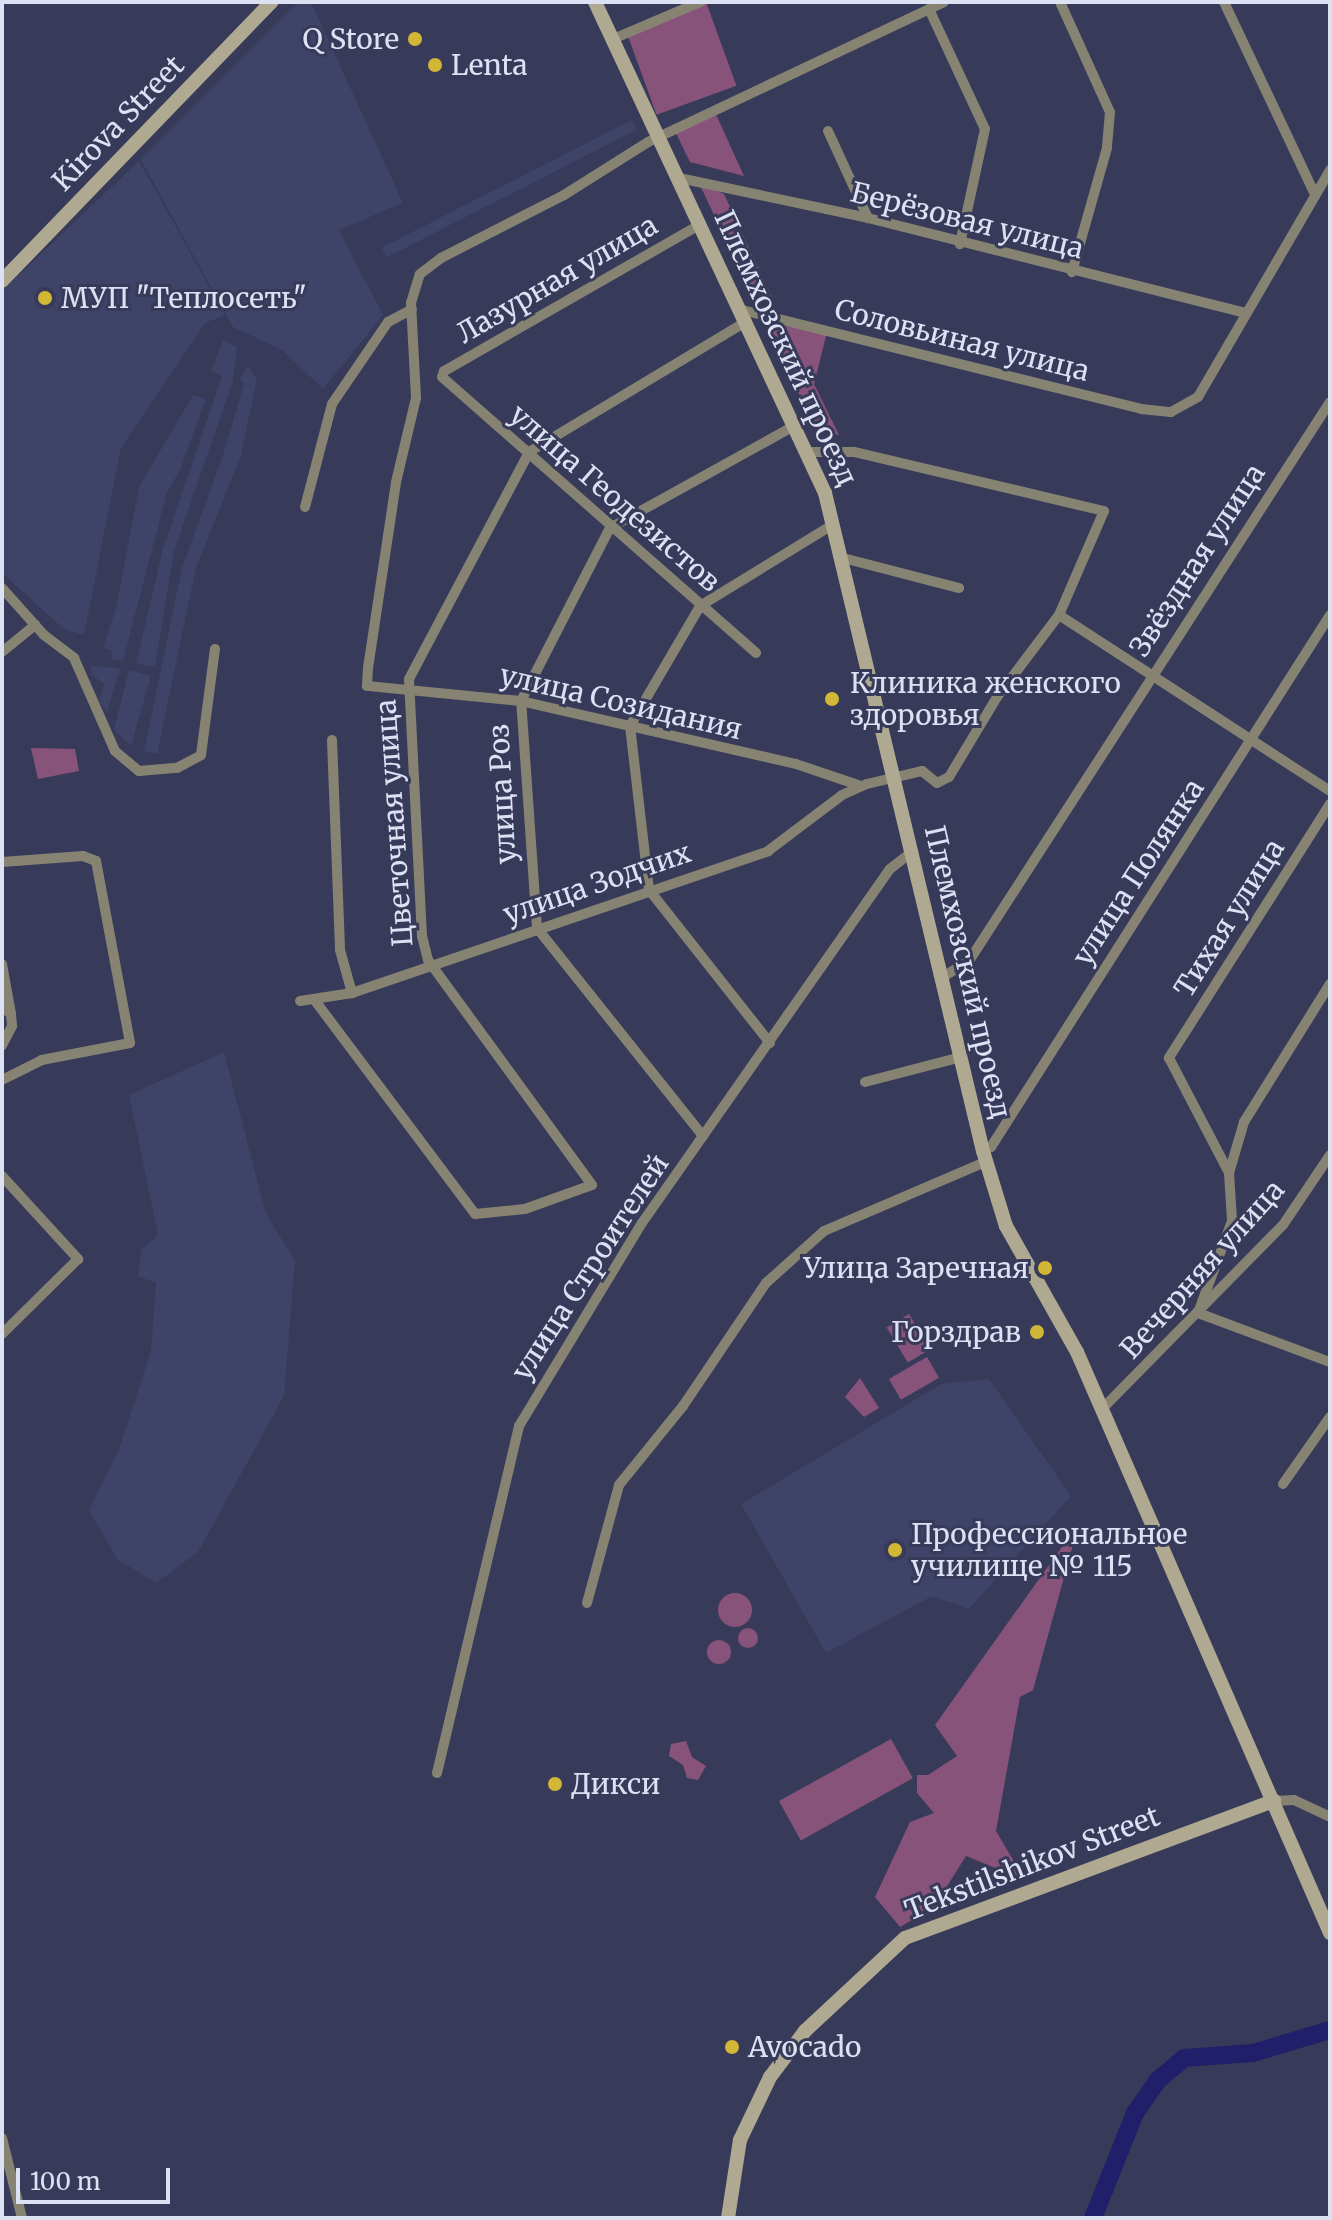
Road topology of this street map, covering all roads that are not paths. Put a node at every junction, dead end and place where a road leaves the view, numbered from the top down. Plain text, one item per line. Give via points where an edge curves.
1 (271, 2) edge
2 (595, 2) edge
3 (700, 2) edge
4 (944, 2) edge
5 (1060, 2) edge
6 (1224, 2) edge
7 (929, 9) junction
8 (613, 39) junction
9 (828, 131) dead end
10 (660, 137) junction
11 (1330, 170) edge
12 (679, 178) junction
13 (1314, 192) junction
14 (868, 218) junction
15 (701, 224) junction
16 (960, 244) junction
17 (1072, 272) junction
18 (2, 281) edge
19 (412, 309) junction
20 (1243, 312) junction
21 (744, 315) junction
22 (443, 379) joint
23 (1330, 402) edge
24 (796, 425) junction
25 (809, 452) junction
26 (527, 454) junction
27 (305, 507) dead end
28 (834, 524) junction
29 (610, 528) junction
30 (843, 558) junction
31 (2, 588) edge
32 (959, 588) dead end
33 (700, 606) junction
34 (1059, 615) junction
35 (1330, 615) edge
36 (35, 625) junction
37 (215, 649) dead end
38 (2, 652) edge
39 (756, 653) dead end
40 (1150, 675) junction
41 (367, 686) joint
42 (409, 686) junction
43 (521, 701) junction
44 (630, 726) junction
45 (332, 740) dead end
46 (1252, 740) junction
47 (895, 776) junction
48 (861, 786) junction
49 (1330, 791) edge
50 (1330, 804) edge
51 (913, 851) junction
52 (2, 862) edge
53 (649, 890) junction
54 (537, 928) junction
55 (2, 964) edge
56 (430, 966) junction
57 (943, 977) junction
58 (1330, 984) edge
59 (352, 993) junction
60 (300, 1001) dead end
61 (316, 1002) junction
62 (6, 1010) edge
63 (770, 1043) junction
64 (2, 1046) edge
65 (961, 1057) junction
66 (2, 1080) edge
67 (865, 1082) dead end
68 (703, 1136) junction
69 (1330, 1155) edge
70 (984, 1157) junction
71 (1229, 1173) junction
72 (2, 1176) edge
73 (1198, 1313) junction
74 (2, 1334) edge
75 (1330, 1362) edge
76 (1102, 1409) junction
77 (1330, 1417) edge
78 (1283, 1484) dead end
79 (587, 1603) dead end
80 (437, 1773) dead end
81 (1274, 1801) junction
82 (1330, 1817) edge
83 (1330, 1933) edge
84 (2, 2138) edge
85 (22, 2218) edge
86 (728, 2218) edge

1 - 18 main road, Kirova Street
2 - 8 main road, Племхозский проезд
3 - 8 street
4 - 7 street
5 - 17 street via 1110,112 1107,148
6 - 13 street
7 - 10 street
7 - 16 street via 985,129
8 - 10 main road, Племхозский проезд
9 - 14 street
10 - 12 main road, Племхозский проезд
10 - 19 street via 564,195 435,262 416,280
11 - 13 street
12 - 14 street, Берёзовая улица
12 - 15 main road, Племхозский проезд
13 - 20 street
14 - 16 street, Берёзовая улица
15 - 21 main road, Племхозский проезд
15 - 22 street, Лазурная улица via 452,366
16 - 17 street, Берёзовая улица
17 - 20 street, Берёзовая улица
19 - 27 street via 388,322 332,404
19 - 41 street, Лазурная улица via 416,398 382,573
20 - 21 street, Соловьиная улица via 1198,397 1171,412
21 - 24 main road, Племхозский проезд
21 - 26 street
22 - 26 street, улица Геодезистов
23 - 40 street, Звёздная улица
24 - 25 main road, Племхозский проезд
24 - 29 street
25 - 28 main road, Племхозский проезд
25 - 34 street via 854,452 1104,511
26 - 29 street, улица Геодезистов
26 - 42 street, Цветочная улица via 415,663
28 - 30 main road, Племхозский проезд
28 - 33 street
29 - 33 street, улица Геодезистов
29 - 43 street, улица Роз
30 - 32 street
30 - 47 main road, Племхозский проезд
31 - 36 street
33 - 39 street, улица Геодезистов
33 - 44 street
34 - 40 street
34 - 47 street via 997,697 949,777 937,783 922,771
35 - 46 street, улица Полянка
36 - 37 street via 74,658 121,761 145,772 185,766 201,755
36 - 38 street
40 - 46 street
40 - 57 street, Звёздная улица via 969,961
41 - 42 street, улица Созидания
42 - 43 street, улица Созидания
42 - 56 street, Цветочная улица via 422,936
43 - 44 street, улица Созидания
43 - 54 street, улица Роз
44 - 48 street, улица Созидания via 796,764
44 - 53 street
45 - 59 street via 340,950
46 - 49 street
46 - 70 street, улица Полянка
47 - 48 street, улица Зодчих
47 - 51 main road, Племхозский проезд
48 - 53 street, улица Зодчих via 772,848
50 - 71 street, Тихая улица via 1169,1058
51 - 57 main road, Племхозский проезд
51 - 63 street, улица Строителей via 890,869
52 - 66 street via 83,856 96,861 130,1043 42,1060
53 - 54 street, улица Зодчих
53 - 63 street
54 - 56 street, улица Зодчих
54 - 68 street
55 - 62 street
56 - 59 street, улица Зодчих
56 - 61 street, Цветочная улица via 592,1180 589,1189 549,1204 475,1214
57 - 65 main road, Племхозский проезд
58 - 71 street via 1244,1122
59 - 61 street, улица Зодчих
60 - 61 street, улица Зодчих
62 - 64 street via 12,1030
63 - 68 street, улица Строителей
65 - 67 street
65 - 70 main road, Племхозский проезд
68 - 80 street, улица Строителей via 613,1268 519,1426
69 - 73 street, Вечерняя улица via 1283,1225
70 - 76 main road, Племхозский проезд via 1014,1244 1069,1337
70 - 79 street via 824,1231 766,1283 683,1406 619,1485
71 - 73 street via 1232,1221
72 - 74 street via 78,1259
73 - 75 street
73 - 76 street, Вечерняя улица
76 - 81 main road
77 - 78 street
81 - 82 street via 1294,1800
81 - 83 main road
81 - 86 main road, Tekstilshikov Street via 905,1938 798,2039 764,2086 740,2140
84 - 85 street

